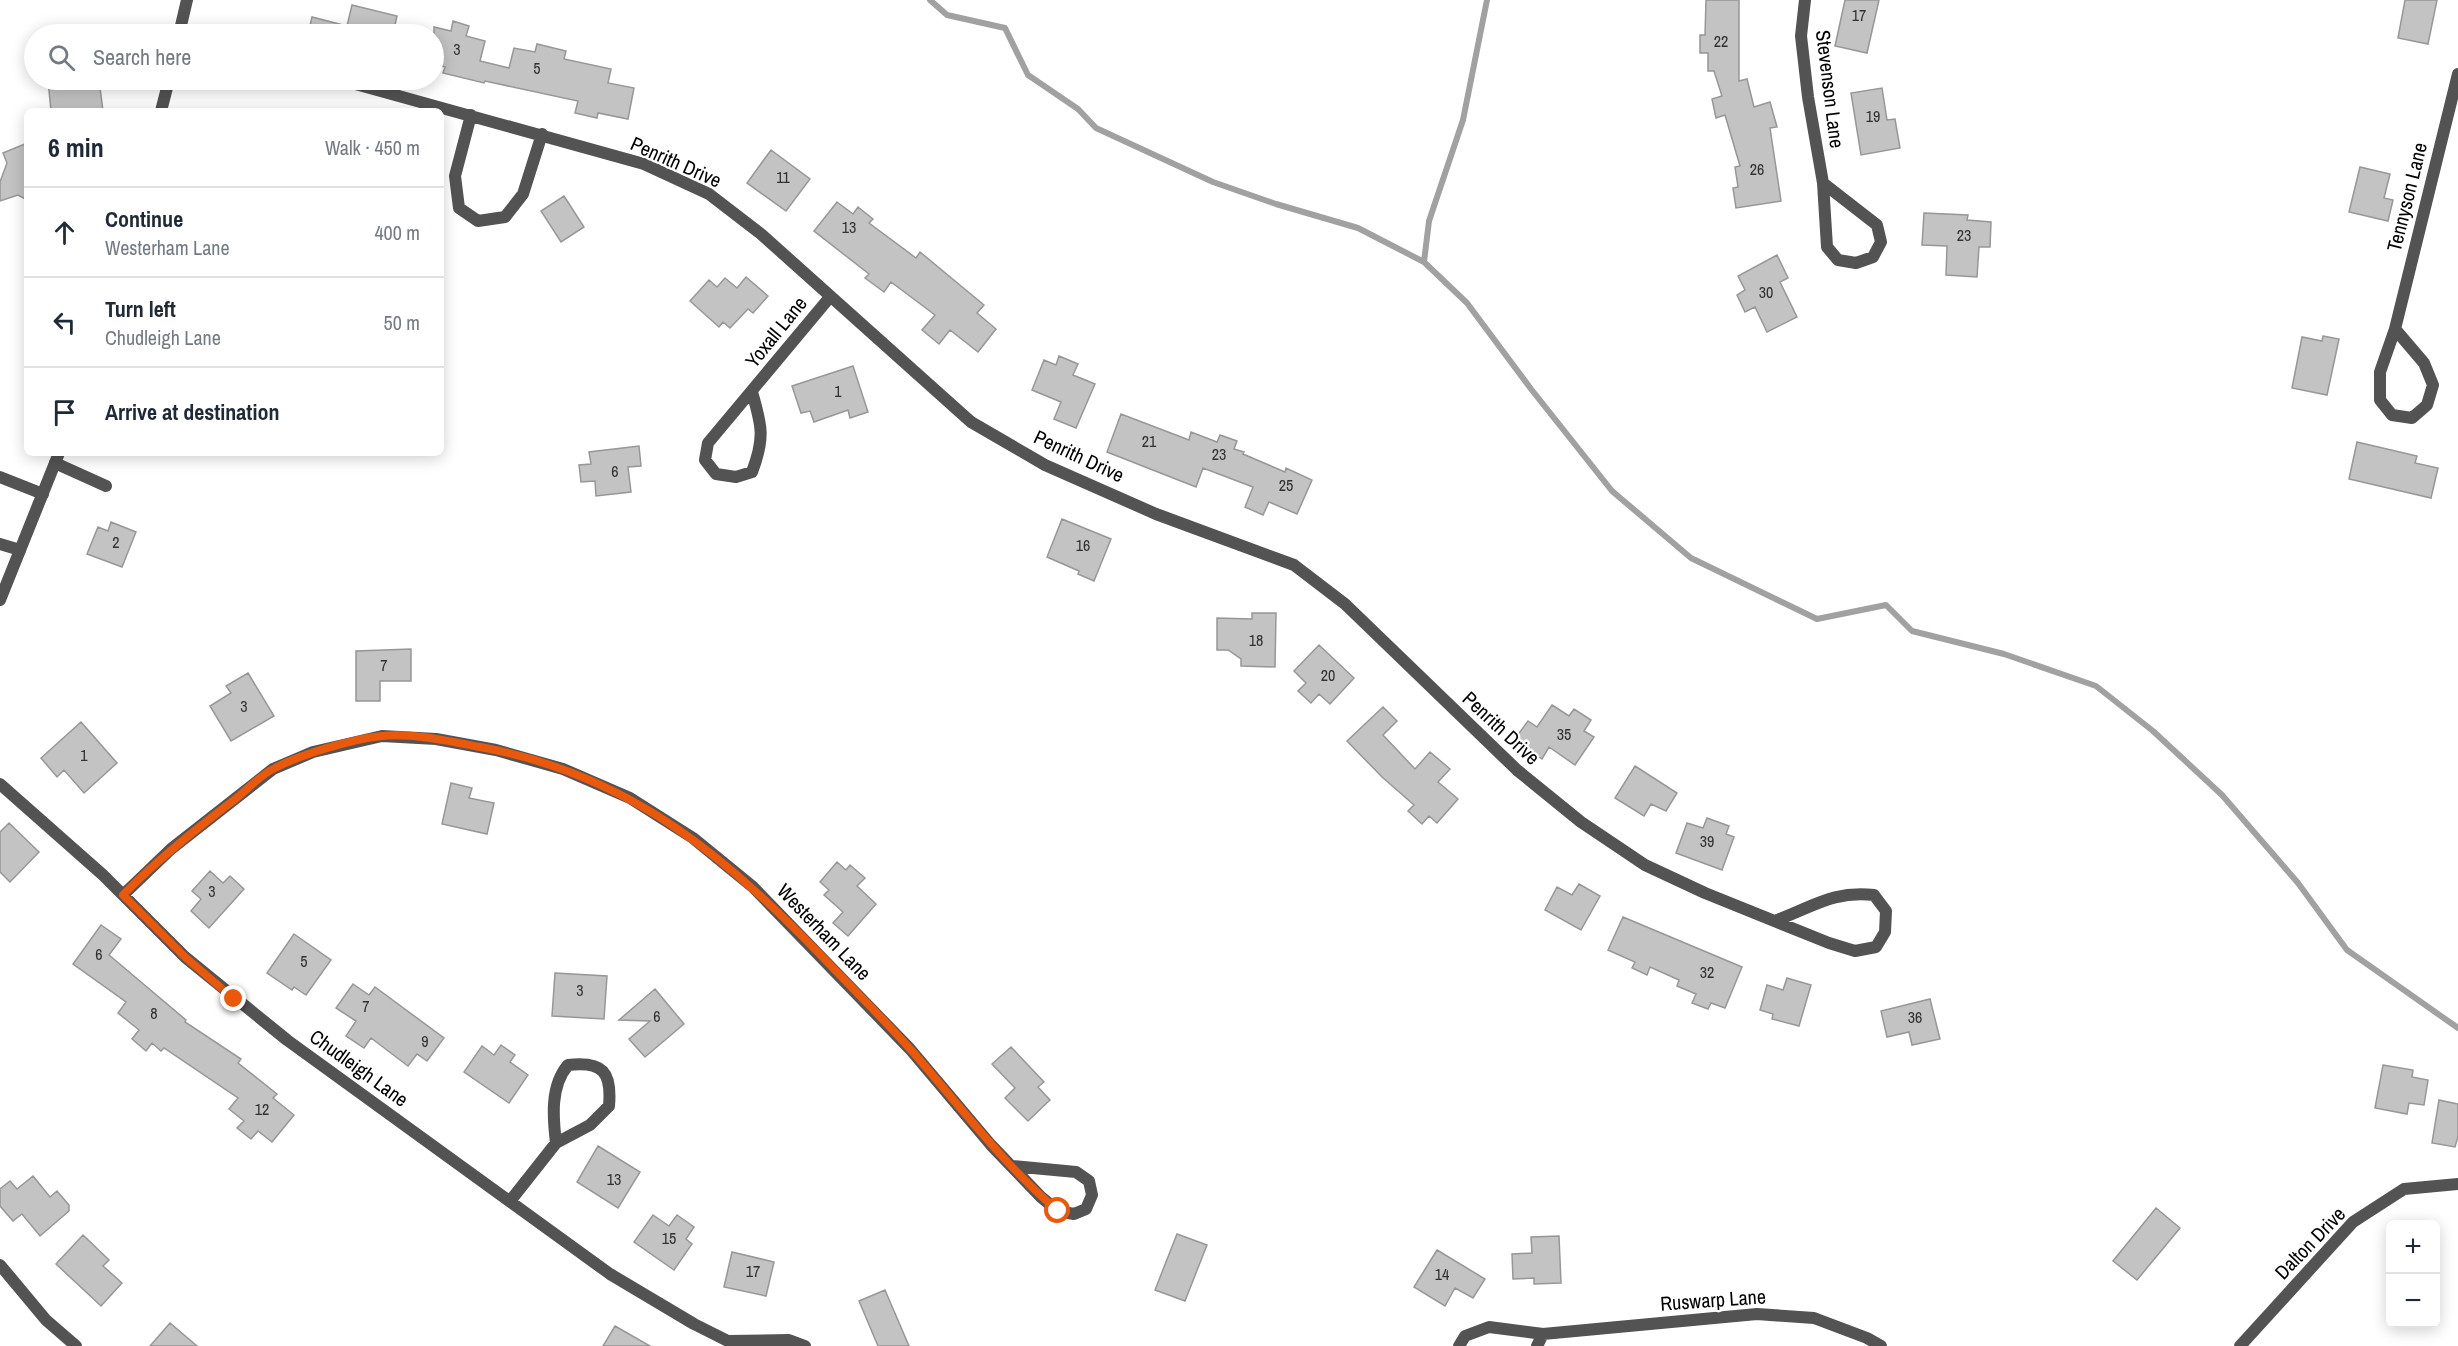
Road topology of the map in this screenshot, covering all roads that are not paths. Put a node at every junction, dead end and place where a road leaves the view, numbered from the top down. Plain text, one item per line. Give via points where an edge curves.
1 (187, 0) edge
2 (1804, 0) edge
3 (181, 24) edge
4 (2458, 74) edge
5 (166, 90) edge
6 (378, 90) edge
7 (162, 108) edge
8 (471, 115) junction
9 (542, 134) junction
10 (1823, 183) junction
11 (830, 297) junction
12 (2395, 329) junction
13 (752, 392) junction
14 (57, 458) edge
15 (0, 477) edge
16 (106, 486) dead end
17 (43, 494) junction
18 (0, 544) edge
19 (20, 550) junction
20 (0, 600) edge
21 (0, 784) edge
22 (123, 895) junction
23 (1777, 920) junction
24 (556, 1143) junction
25 (1012, 1166) junction
26 (2458, 1184) edge
27 (511, 1200) junction
28 (0, 1265) edge
29 (1543, 1334) junction
30 (730, 1344) edge
31 (76, 1346) edge
32 (805, 1346) edge
33 (1459, 1346) edge
34 (1537, 1346) edge
35 (1881, 1346) edge
36 (2240, 1346) edge

1 - 3 street
2 - 10 street, Stevenson Lane via 1801,36
4 - 12 street, Tennyson Lane
5 - 7 street
6 - 8 street, Penrith Drive
8 - 9 street, Penrith Drive
8 - 9 street via 455,176 459,208 478,221 505,217 523,194
9 - 11 street, Penrith Drive via 644,164 709,194 761,234
10 - 10 street, Stevenson Lane via 1877,225 1881,242 1873,257 1856,263 1839,260 1827,247
11 - 13 street, Yoxall Lane
11 - 23 street, Penrith Drive via 971,422 989,433 1045,465 1156,514 1294,565 1310,575 1345,604 1516,770 1581,822 1646,864 1706,893
12 - 12 street, Tennyson Lane via 2424,363 2433,385 2427,405 2412,418 2392,414 2380,400 2380,372
13 - 13 street, Yoxall Lane via 708,443 705,460 716,474 736,477 752,472 761,449 760,420
14 - 16 street
14 - 17 street
15 - 17 street
17 - 19 street
18 - 19 street
19 - 20 street
21 - 22 street, Chudleigh Lane
22 - 25 street, Westerham Lane via 171,849 273,769 314,752 382,736 436,739 496,750 563,769 630,798 693,838 753,888 910,1049
22 - 27 street, Chudleigh Lane via 234,999
23 - 23 street, Penrith Drive via 1832,897 1855,893 1874,895 1886,911 1885,932 1876,947 1855,951
24 - 24 street via 590,1125 609,1106 611,1086 603,1071 586,1063 568,1065 559,1076
24 - 27 street
25 - 25 street, Westerham Lane via 1076,1172 1089,1180 1092,1196 1086,1209 1074,1214 1058,1211
26 - 36 street, Dalton Drive via 2404,1189 2353,1222
27 - 30 street, Chudleigh Lane via 610,1274
28 - 31 street via 46,1320
29 - 33 street, Ruswarp Lane via 1489,1327 1464,1336
29 - 34 street
29 - 35 street, Ruswarp Lane via 1757,1314 1814,1318
30 - 32 street, Chudleigh Lane via 789,1340

